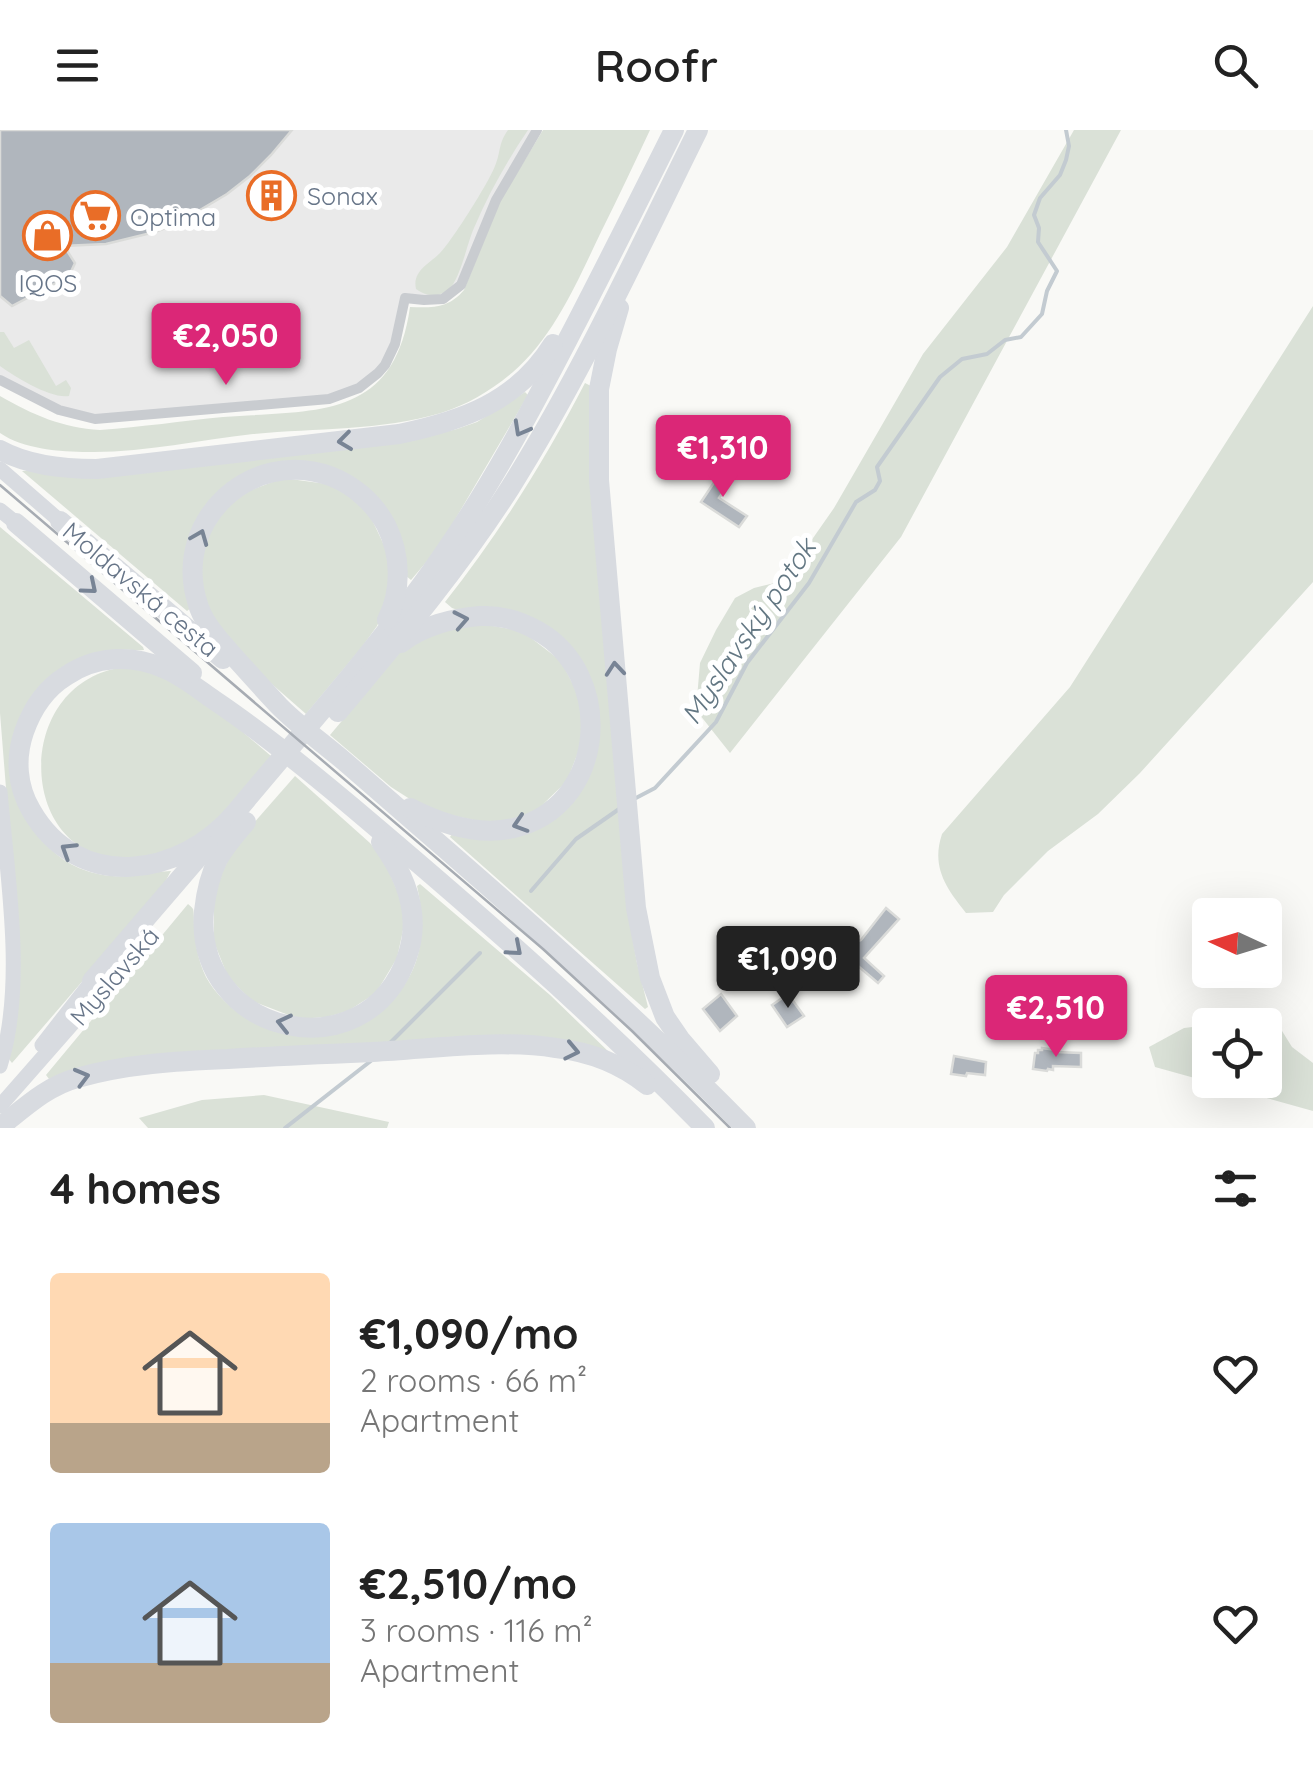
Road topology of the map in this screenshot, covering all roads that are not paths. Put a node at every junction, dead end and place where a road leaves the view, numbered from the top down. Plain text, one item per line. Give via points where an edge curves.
1 (537, 130) edge
2 (674, 130) edge
3 (698, 130) edge
4 (641, 222) junction
5 (0, 380) edge
6 (0, 450) edge
7 (0, 469) edge
8 (8, 517) edge
9 (60, 522) joint
10 (372, 661) junction
11 (282, 709) junction
12 (262, 732) junction
13 (0, 792) edge
14 (381, 794) junction
15 (362, 816) junction
16 (223, 838) junction
17 (97, 986) junction
18 (0, 1066) edge
19 (0, 1098) edge
20 (0, 1106) edge
21 (0, 1127) edge
22 (694, 1128) edge
23 (705, 1128) edge
24 (746, 1128) edge
25 (758, 1128) edge

1 - 5 street via 496,200 460,286 442,300 405,298 384,365 359,388 329,399 96,419 45,405
2 - 4 highway
3 - 4 highway
4 -> 6 highway via 590,278 539,364 511,390 456,421 362,440 98,468 57,467
4 - 10 highway via 484,492
25 -> 4 highway via 664,1017 642,948 599,480 598,400
7 - 9 street, Moldavská cesta
8 -> 12 highway, Moldavská cesta
9 - 11 highway, Moldavská cesta
11 -> 10 highway via 210,629 194,591 193,556 201,532 224,497 247,481 280,471 323,474 346,482 382,518 394,546 398,587
10 -> 14 highway via 439,625 474,617 515,620 547,636 570,658 592,714 580,774 561,800 523,826 450,825
10 - 16 highway
11 - 14 highway
12 - 15 highway
16 -> 12 highway via 144,866 108,867 76,856 52,838 26,802 18,766 26,726 44,695 66,676 89,664 128,659 174,673
13 - 18 street via 12,953
14 - 24 highway via 549,939
15 -> 16 highway via 403,878 412,934 391,987 368,1010 334,1025 292,1027 260,1016 215,973 204,938 204,906
15 -> 23 highway via 545,975
16 - 17 highway, Myslavská
17 - 19 street, Myslavská
17 - 20 street, Myslavská
21 -> 22 highway via 52,1087 106,1071 170,1062 532,1046 616,1064

